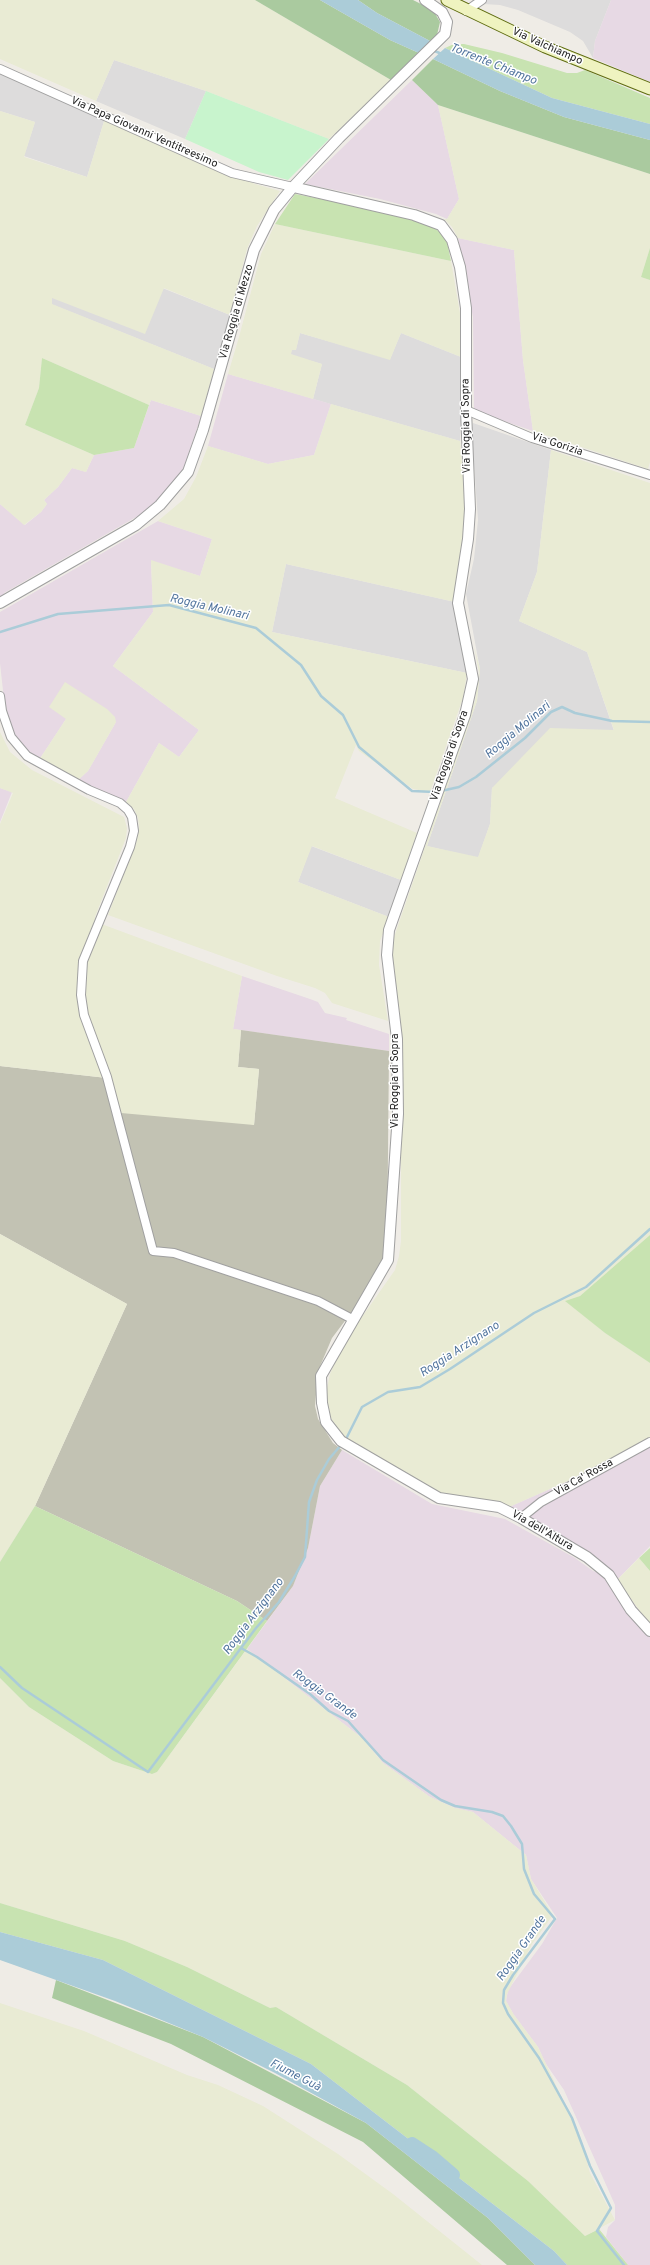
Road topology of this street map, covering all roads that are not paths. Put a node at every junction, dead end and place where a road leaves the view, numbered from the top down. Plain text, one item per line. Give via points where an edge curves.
1 (425, 0) edge
2 (447, 0) edge
3 (482, 0) edge
4 (466, 11) junction
5 (0, 69) edge
6 (650, 89) edge
7 (293, 186) junction
8 (466, 410) junction
9 (650, 475) edge
10 (0, 603) edge
11 (0, 696) edge
12 (354, 1320) junction
13 (326, 1422) joint
14 (650, 1442) edge
15 (521, 1518) junction
16 (650, 1631) edge

1 - 7 street, Via Roggia di Mezzo via 442,12 447,22 446,34
2 - 4 main road, Via Valchiampo
3 - 4 street
4 - 6 main road, Via Valchiampo via 552,50
5 - 7 street, Via Papa Giovanni Ventitreesimo via 232,173
7 - 8 street, Via Roggia di Sopra via 414,215 441,225 452,240 460,267 466,308
7 - 10 street, Via Roggia di Mezzo via 274,210 254,250 203,430 188,472 160,505 136,525
8 - 9 street, Via Gorizia via 532,438
8 - 12 street, Via Roggia di Sopra via 470,509 458,603 473,679 465,715 389,930 387,955 397,1039 398,1114 388,1260
11 - 12 street via 11,737 27,756 89,790 120,803 132,817 134,830 130,848 83,961 81,995 84,1015 107,1077 152,1251 174,1253 318,1301
12 - 13 street, Via Roggia di Sopra via 321,1376
13 - 15 street, Via dell'Altura via 341,1441 439,1498 499,1507
14 - 15 street, Via Ca' Rossa via 541,1502
15 - 16 street, Via dell'Altura via 587,1557 610,1575 631,1610

